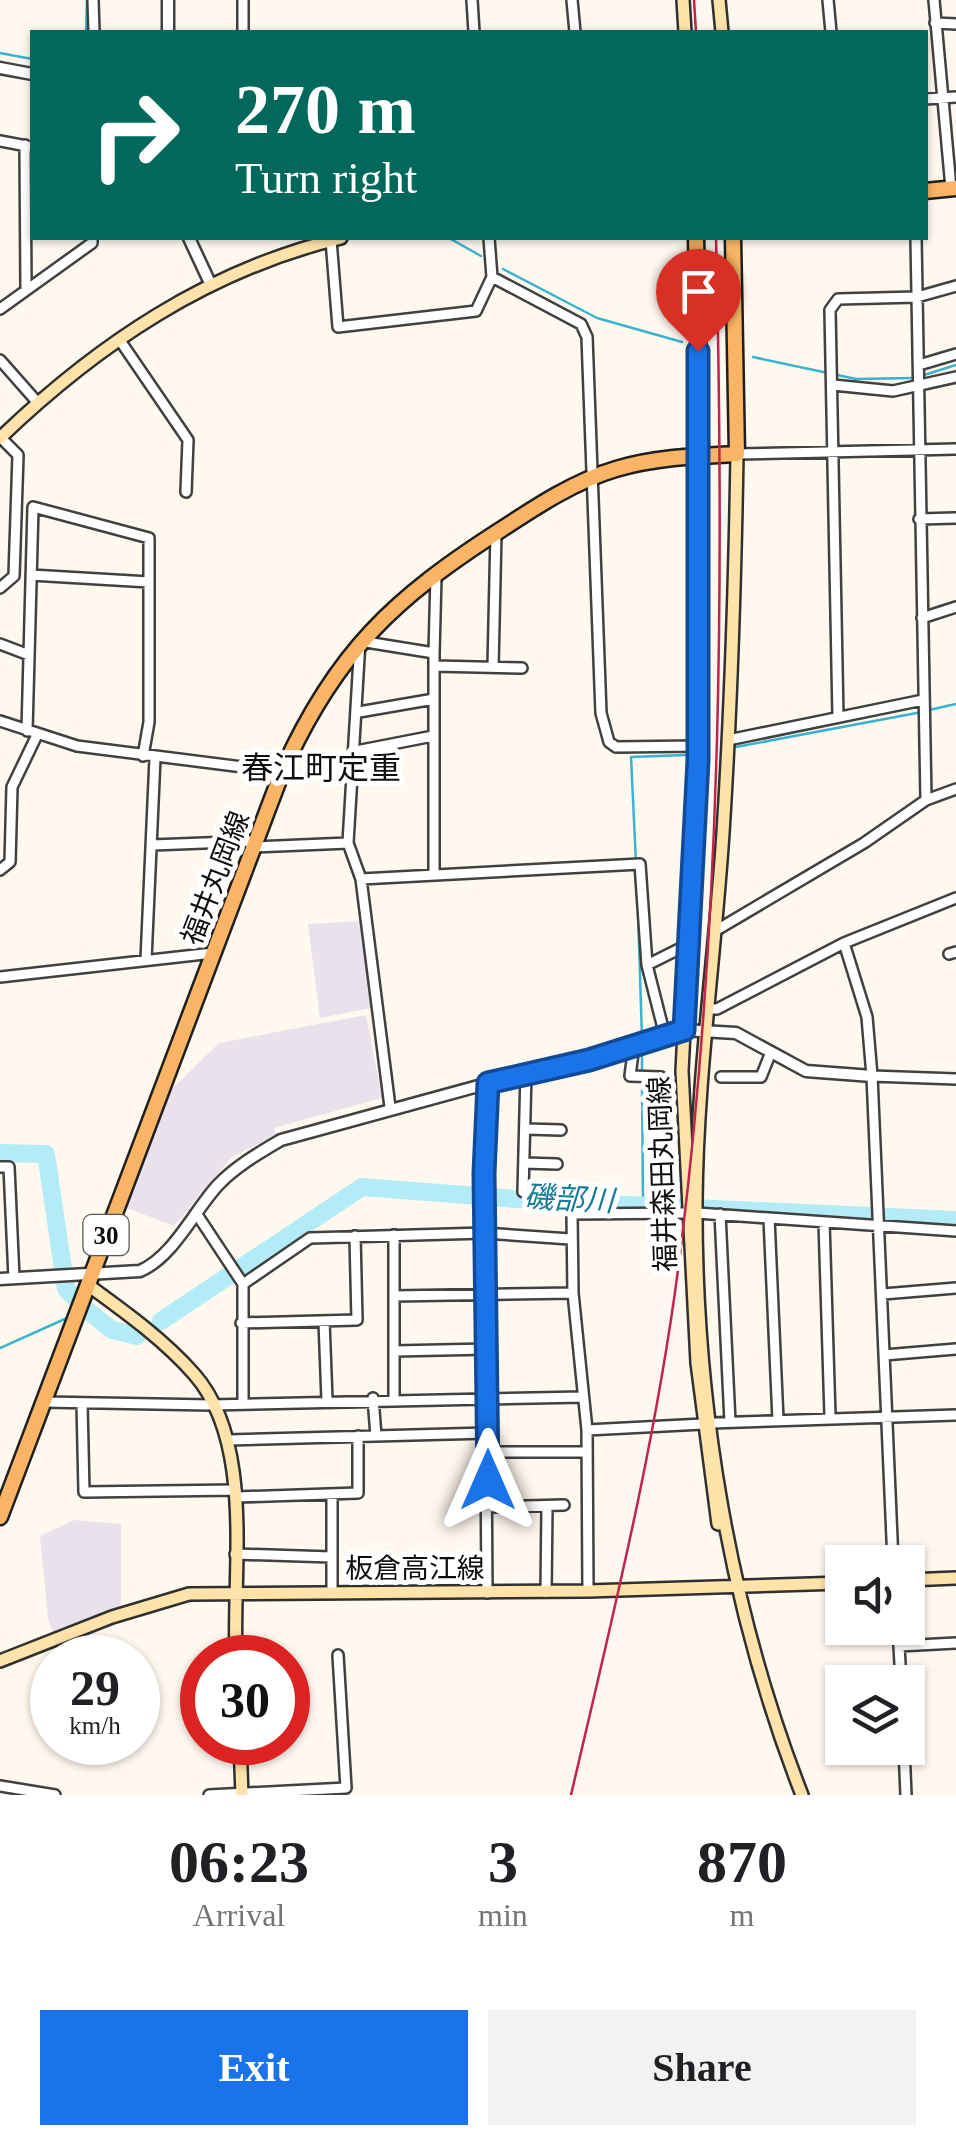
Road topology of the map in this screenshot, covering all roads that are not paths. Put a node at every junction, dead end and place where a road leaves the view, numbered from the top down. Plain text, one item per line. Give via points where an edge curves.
1 (93, 0) edge
2 (168, 0) edge
3 (243, 0) edge
4 (472, 0) edge
5 (572, 0) edge
6 (683, 0) edge
7 (719, 0) edge
8 (828, 0) edge
9 (934, 0) edge
10 (936, 23) junction
11 (956, 24) edge
12 (94, 30) edge
13 (168, 30) edge
14 (243, 30) edge
15 (474, 30) edge
16 (575, 30) edge
17 (685, 30) edge
18 (722, 30) edge
19 (831, 30) edge
20 (0, 68) edge
21 (30, 74) edge
22 (941, 98) junction
23 (956, 98) edge
24 (928, 99) edge
25 (0, 142) edge
26 (28, 146) edge
27 (954, 188) edge
28 (928, 190) edge
29 (95, 240) edge
30 (189, 240) edge
31 (332, 240) edge
32 (336, 240) edge
33 (490, 240) edge
34 (696, 240) edge
35 (733, 240) edge
36 (916, 240) edge
37 (492, 277) junction
38 (210, 283) junction
39 (956, 286) edge
40 (26, 289) junction
41 (917, 297) junction
42 (0, 309) edge
43 (119, 339) junction
44 (956, 354) edge
45 (0, 360) edge
46 (919, 365) junction
47 (956, 377) edge
48 (833, 385) junction
49 (919, 388) junction
50 (38, 403) junction
51 (0, 438) edge
52 (956, 449) edge
53 (918, 450) junction
54 (834, 452) junction
55 (737, 454) junction
56 (701, 456) junction
57 (593, 477) junction
58 (186, 492) dead end
59 (956, 518) edge
60 (919, 519) junction
61 (496, 532) junction
62 (436, 571) junction
63 (31, 575) junction
64 (149, 582) junction
65 (0, 588) edge
66 (956, 608) edge
67 (922, 618) junction
68 (360, 641) junction
69 (0, 644) edge
70 (434, 653) junction
71 (29, 655) junction
72 (434, 666) junction
73 (492, 666) junction
74 (522, 668) dead end
75 (434, 699) junction
76 (923, 700) junction
77 (359, 712) junction
78 (838, 717) junction
79 (0, 721) edge
80 (32, 733) junction
81 (433, 736) junction
82 (728, 740) junction
83 (698, 746) junction
84 (356, 751) junction
85 (143, 756) junction
86 (156, 758) junction
87 (282, 772) junction
88 (956, 789) edge
89 (926, 800) junction
90 (6, 804) edge
91 (348, 842) junction
92 (256, 844) junction
93 (152, 845) junction
94 (0, 870) edge
95 (434, 875) junction
96 (362, 879) junction
97 (956, 898) edge
98 (716, 931) junction
99 (844, 943) junction
100 (689, 944) junction
101 (213, 954) junction
102 (146, 960) junction
103 (647, 965) junction
104 (0, 976) edge
105 (709, 1009) junction
106 (708, 1029) junction
107 (684, 1030) junction
108 (665, 1036) junction
109 (634, 1045) junction
110 (771, 1052) junction
111 (526, 1072) junction
112 (872, 1076) junction
113 (661, 1077) dead end
114 (721, 1078) dead end
115 (956, 1079) edge
116 (488, 1083) junction
117 (390, 1107) junction
118 (525, 1129) junction
119 (560, 1130) dead end
120 (524, 1163) junction
121 (556, 1164) dead end
122 (0, 1167) edge
123 (523, 1192) dead end
124 (692, 1207) junction
125 (196, 1213) junction
126 (720, 1214) junction
127 (769, 1218) junction
128 (824, 1222) junction
129 (880, 1228) junction
130 (956, 1230) edge
131 (484, 1233) junction
132 (394, 1235) junction
133 (354, 1236) junction
134 (570, 1239) junction
135 (238, 1277) junction
136 (0, 1278) edge
137 (14, 1278) junction
138 (89, 1280) junction
139 (956, 1288) edge
140 (573, 1293) junction
141 (488, 1294) junction
142 (883, 1294) junction
143 (394, 1296) junction
144 (324, 1321) junction
145 (241, 1323) junction
146 (488, 1349) junction
147 (956, 1349) edge
148 (394, 1352) junction
149 (884, 1355) junction
150 (488, 1396) junction
151 (583, 1397) junction
152 (373, 1398) junction
153 (394, 1398) junction
154 (326, 1400) junction
155 (43, 1402) junction
156 (82, 1403) junction
157 (243, 1404) junction
158 (211, 1405) junction
159 (956, 1414) edge
160 (886, 1415) junction
161 (830, 1416) junction
162 (778, 1420) junction
163 (730, 1422) junction
164 (707, 1424) junction
165 (587, 1430) junction
166 (487, 1432) junction
167 (358, 1436) junction
168 (376, 1436) junction
169 (228, 1440) junction
170 (488, 1452) junction
171 (586, 1452) junction
172 (237, 1494) junction
173 (332, 1496) junction
174 (564, 1505) dead end
175 (487, 1506) junction
176 (546, 1506) junction
177 (0, 1517) edge
178 (893, 1545) edge
179 (235, 1554) junction
180 (332, 1557) junction
181 (956, 1578) edge
182 (925, 1579) edge
183 (825, 1583) edge
184 (738, 1586) junction
185 (546, 1592) junction
186 (588, 1592) junction
187 (487, 1593) junction
188 (233, 1594) junction
189 (332, 1594) junction
190 (235, 1635) edge
191 (956, 1643) edge
192 (899, 1646) joint
193 (338, 1654) dead end
194 (0, 1661) edge
195 (900, 1665) edge
196 (241, 1765) edge
197 (905, 1765) edge
198 (0, 1786) edge
199 (242, 1794) edge
200 (56, 1795) edge
201 (209, 1795) edge
202 (802, 1795) edge
203 (906, 1795) edge

1 - 12 street
2 - 13 street
3 - 14 street
4 - 15 street
5 - 16 street
6 - 17 main road
7 - 18 main road
8 - 19 street
9 - 10 street
10 - 11 street
10 - 22 street
20 - 21 street
22 - 23 street
22 - 24 street
22 - 27 street
25 - 26 street
26 - 40 street
27 - 28 main road
29 - 40 street
30 - 38 street
31 - 38 main road
32 - 37 street via 338,326 476,312
33 - 37 street
34 - 56 main road
35 - 55 main road
36 - 41 street
37 - 57 street via 581,324
38 - 43 main road
39 - 41 street
40 - 42 street
41 - 46 street
41 - 48 street via 838,298 830,310
43 - 50 main road
43 - 58 street via 188,440
44 - 46 street
45 - 50 street
46 - 49 street
47 - 49 street
48 - 49 street
48 - 54 street
49 - 53 street
50 - 51 main road
51 - 65 street via 18,455 14,576
52 - 53 street
53 - 54 street
53 - 60 street
54 - 55 street
54 - 78 street
55 - 56 main road, 福井丸岡線 / 30
55 - 82 main road, 福井森田丸岡線
56 - 57 main road, 福井丸岡線 / 30 via 649,460
56 - 83 main road, 福井森田丸岡線
57 - 61 main road, 福井丸岡線 / 30
57 - 83 street via 607,738 616,747
59 - 60 street
60 - 67 street
61 - 62 main road, 福井丸岡線 / 30
61 - 73 street
62 - 68 main road, 福井丸岡線 / 30
62 - 70 street
63 - 64 street
63 - 64 street via 33,507 150,538
63 - 71 street
64 - 85 street
66 - 67 street
67 - 76 street
68 - 70 street
68 - 77 street
68 - 87 main road, 福井丸岡線 / 30 via 313,708
69 - 71 street
70 - 72 street
71 - 80 street
72 - 73 street
72 - 75 street
73 - 74 street
75 - 77 street
75 - 81 street
76 - 78 street
76 - 89 street
77 - 84 street
78 - 82 street
79 - 80 street
80 - 85 street
80 - 90 street
81 - 84 street
81 - 95 street
82 - 98 main road, 福井森田丸岡線
83 - 100 main road, 福井森田丸岡線
84 - 91 street
85 - 86 street
86 - 87 street
86 - 93 street
87 - 92 main road, 福井丸岡線 / 30
88 - 89 street
89 - 98 street
90 - 94 street via 10,862
91 - 92 street
91 - 96 street
92 - 93 street
92 - 101 main road, 福井丸岡線 / 30
93 - 102 street
95 - 96 street
95 - 103 street via 640,864
96 - 117 street
97 - 99 street
98 - 105 main road, 福井森田丸岡線
99 - 105 street
99 - 112 street via 867,1017
100 - 103 street
100 - 107 main road, 福井森田丸岡線
101 - 102 street
101 - 138 main road, 福井丸岡線 / 30
102 - 104 street
103 - 108 street
105 - 106 main road, 福井森田丸岡線
106 - 107 street
106 - 110 street via 736,1033
106 - 124 main road, 福井森田丸岡線
107 - 108 street
107 - 124 main road, 福井森田丸岡線
108 - 109 street
109 - 111 street
109 - 113 street via 630,1076
110 - 112 street via 806,1072
110 - 114 street via 761,1078
111 - 116 street
111 - 118 street
112 - 115 street
112 - 129 street
116 - 117 street
116 - 131 street
117 - 125 street via 281,1140 243,1163
118 - 119 street
118 - 120 street
120 - 121 street
120 - 123 street
122 - 137 street via 9,1167
124 - 126 street
124 - 134 street via 572,1214
124 - 164 main road, 福井森田丸岡線
125 - 135 street
125 - 138 street via 147,1268
126 - 127 street
126 - 163 street
127 - 128 street
127 - 162 street
128 - 129 street
128 - 161 street
129 - 130 street
129 - 142 street
131 - 132 street
131 - 134 street
131 - 141 street
132 - 133 street
132 - 143 street
133 - 135 street via 310,1238
133 - 144 street via 357,1320
134 - 140 street
135 - 145 street
136 - 137 street
137 - 138 street
138 - 155 main road, 福井丸岡線 / 30
138 - 158 main road via 197,1377
139 - 142 street
140 - 141 street
140 - 151 street
141 - 143 street
141 - 146 street
142 - 149 street
143 - 148 street
144 - 145 street
144 - 154 street
145 - 157 street
146 - 148 street
146 - 150 street
147 - 149 street
148 - 153 street
149 - 160 street
150 - 151 street
150 - 153 street
150 - 166 street
151 - 165 street
152 - 153 street
152 - 154 street
152 - 168 street
154 - 157 street
155 - 156 street
155 - 177 main road, 福井丸岡線 / 30
156 - 158 street
156 - 172 street via 84,1492
157 - 158 street
158 - 169 main road
159 - 160 street
160 - 161 street
160 - 178 street
161 - 162 street
162 - 163 street
163 - 164 street
164 - 165 street
164 - 184 main road, 福井森田丸岡線 via 714,1505
165 - 171 street
166 - 168 street
166 - 170 street
167 - 168 street
167 - 169 street
167 - 173 street via 358,1494
169 - 172 main road
170 - 171 street
170 - 175 street
171 - 186 street
172 - 173 street
172 - 179 main road
173 - 180 street
174 - 176 street
175 - 176 street
175 - 187 street
176 - 185 street
179 - 180 street
179 - 188 main road
180 - 189 street
181 - 182 main road
183 - 184 main road, 板倉高江線
184 - 186 main road, 板倉高江線
184 - 202 main road, 福井森田丸岡線
185 - 186 main road, 板倉高江線
185 - 187 main road, 板倉高江線
187 - 189 main road, 板倉高江線
188 - 189 main road, 板倉高江線
188 - 190 main road
188 - 194 main road, 板倉高江線 via 165,1598
191 - 192 street
192 - 195 street
193 - 199 street via 346,1788
196 - 199 main road
197 - 203 street
198 - 200 street
199 - 201 street

